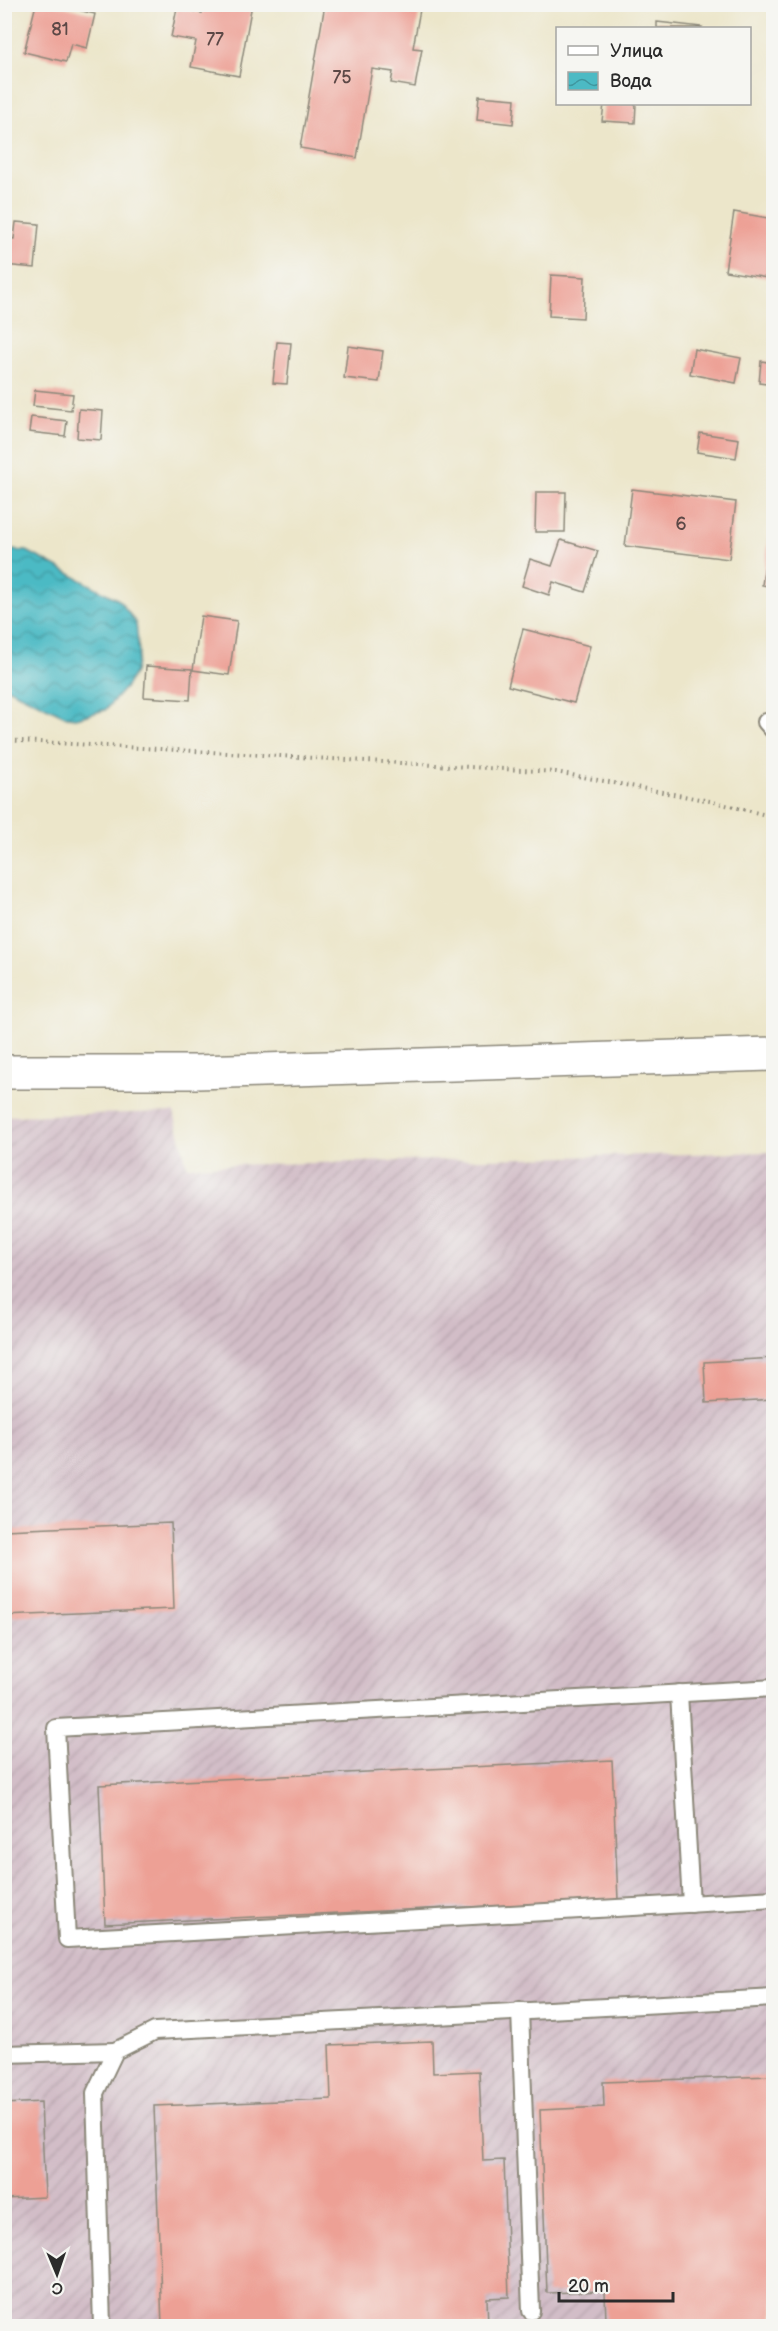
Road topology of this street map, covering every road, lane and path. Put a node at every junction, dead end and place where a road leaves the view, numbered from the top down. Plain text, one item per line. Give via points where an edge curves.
1 (4, 740) edge
2 (774, 818) edge
3 (774, 1054) edge
4 (4, 1072) edge
5 (774, 1688) edge
6 (679, 1693) junction
7 (774, 1899) edge
8 (691, 1904) junction
9 (774, 1998) edge
10 (520, 2010) junction
11 (115, 2051) junction
12 (4, 2054) edge
13 (531, 2311) dead end
14 (102, 2326) edge

1 - 2 path via 556,772 710,801
3 - 4 street via 196,1072
5 - 6 lane
6 - 8 lane
6 - 8 lane via 56,1728 67,1927 68,1939
7 - 8 lane
9 - 10 lane
10 - 11 lane via 155,2031
10 - 13 lane
11 - 12 lane
11 - 14 lane via 95,2093

